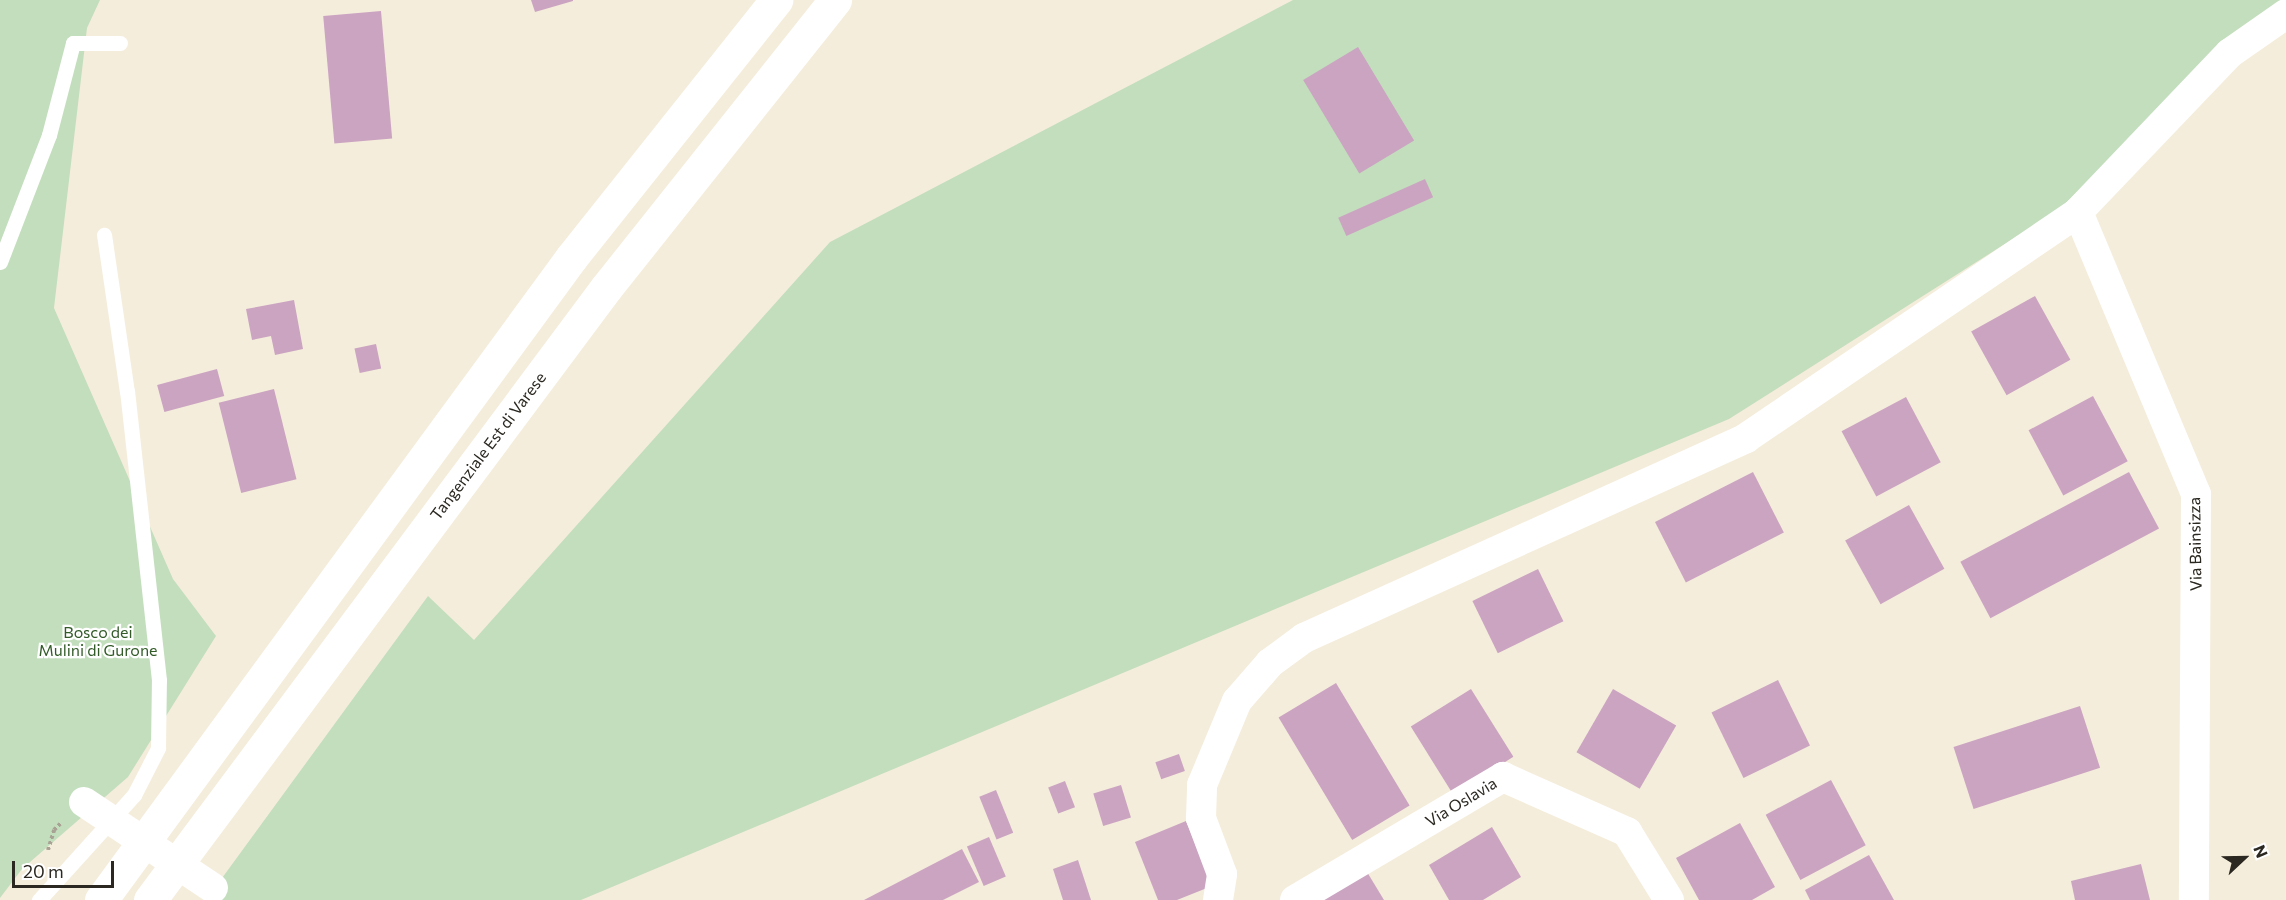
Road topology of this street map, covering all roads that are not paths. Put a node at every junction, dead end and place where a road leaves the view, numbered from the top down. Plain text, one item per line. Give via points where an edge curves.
1 (776, 0) edge
2 (835, 0) edge
3 (2286, 14) edge
4 (120, 43) dead end
5 (2078, 212) junction
6 (104, 235) dead end
7 (0, 262) edge
8 (84, 802) dead end
9 (213, 888) dead end
10 (39, 900) edge
11 (101, 900) edge
12 (150, 900) edge
13 (1218, 900) edge
14 (1295, 900) edge
15 (1669, 900) edge
16 (2194, 900) edge

1 - 11 highway via 571,258
2 - 12 highway, Tangenziale Est di Varese via 606,288
3 - 5 street via 2230,53
4 - 7 lane via 72,43 49,135
5 - 13 street via 1746,438 1304,638 1270,663 1237,701 1202,785 1202,818 1222,874
5 - 16 street, Via Bainsizza via 2196,494
6 - 10 lane via 158,668 158,748 134,795
8 - 9 street
14 - 15 street, Via Oslavia via 1503,777 1627,832

